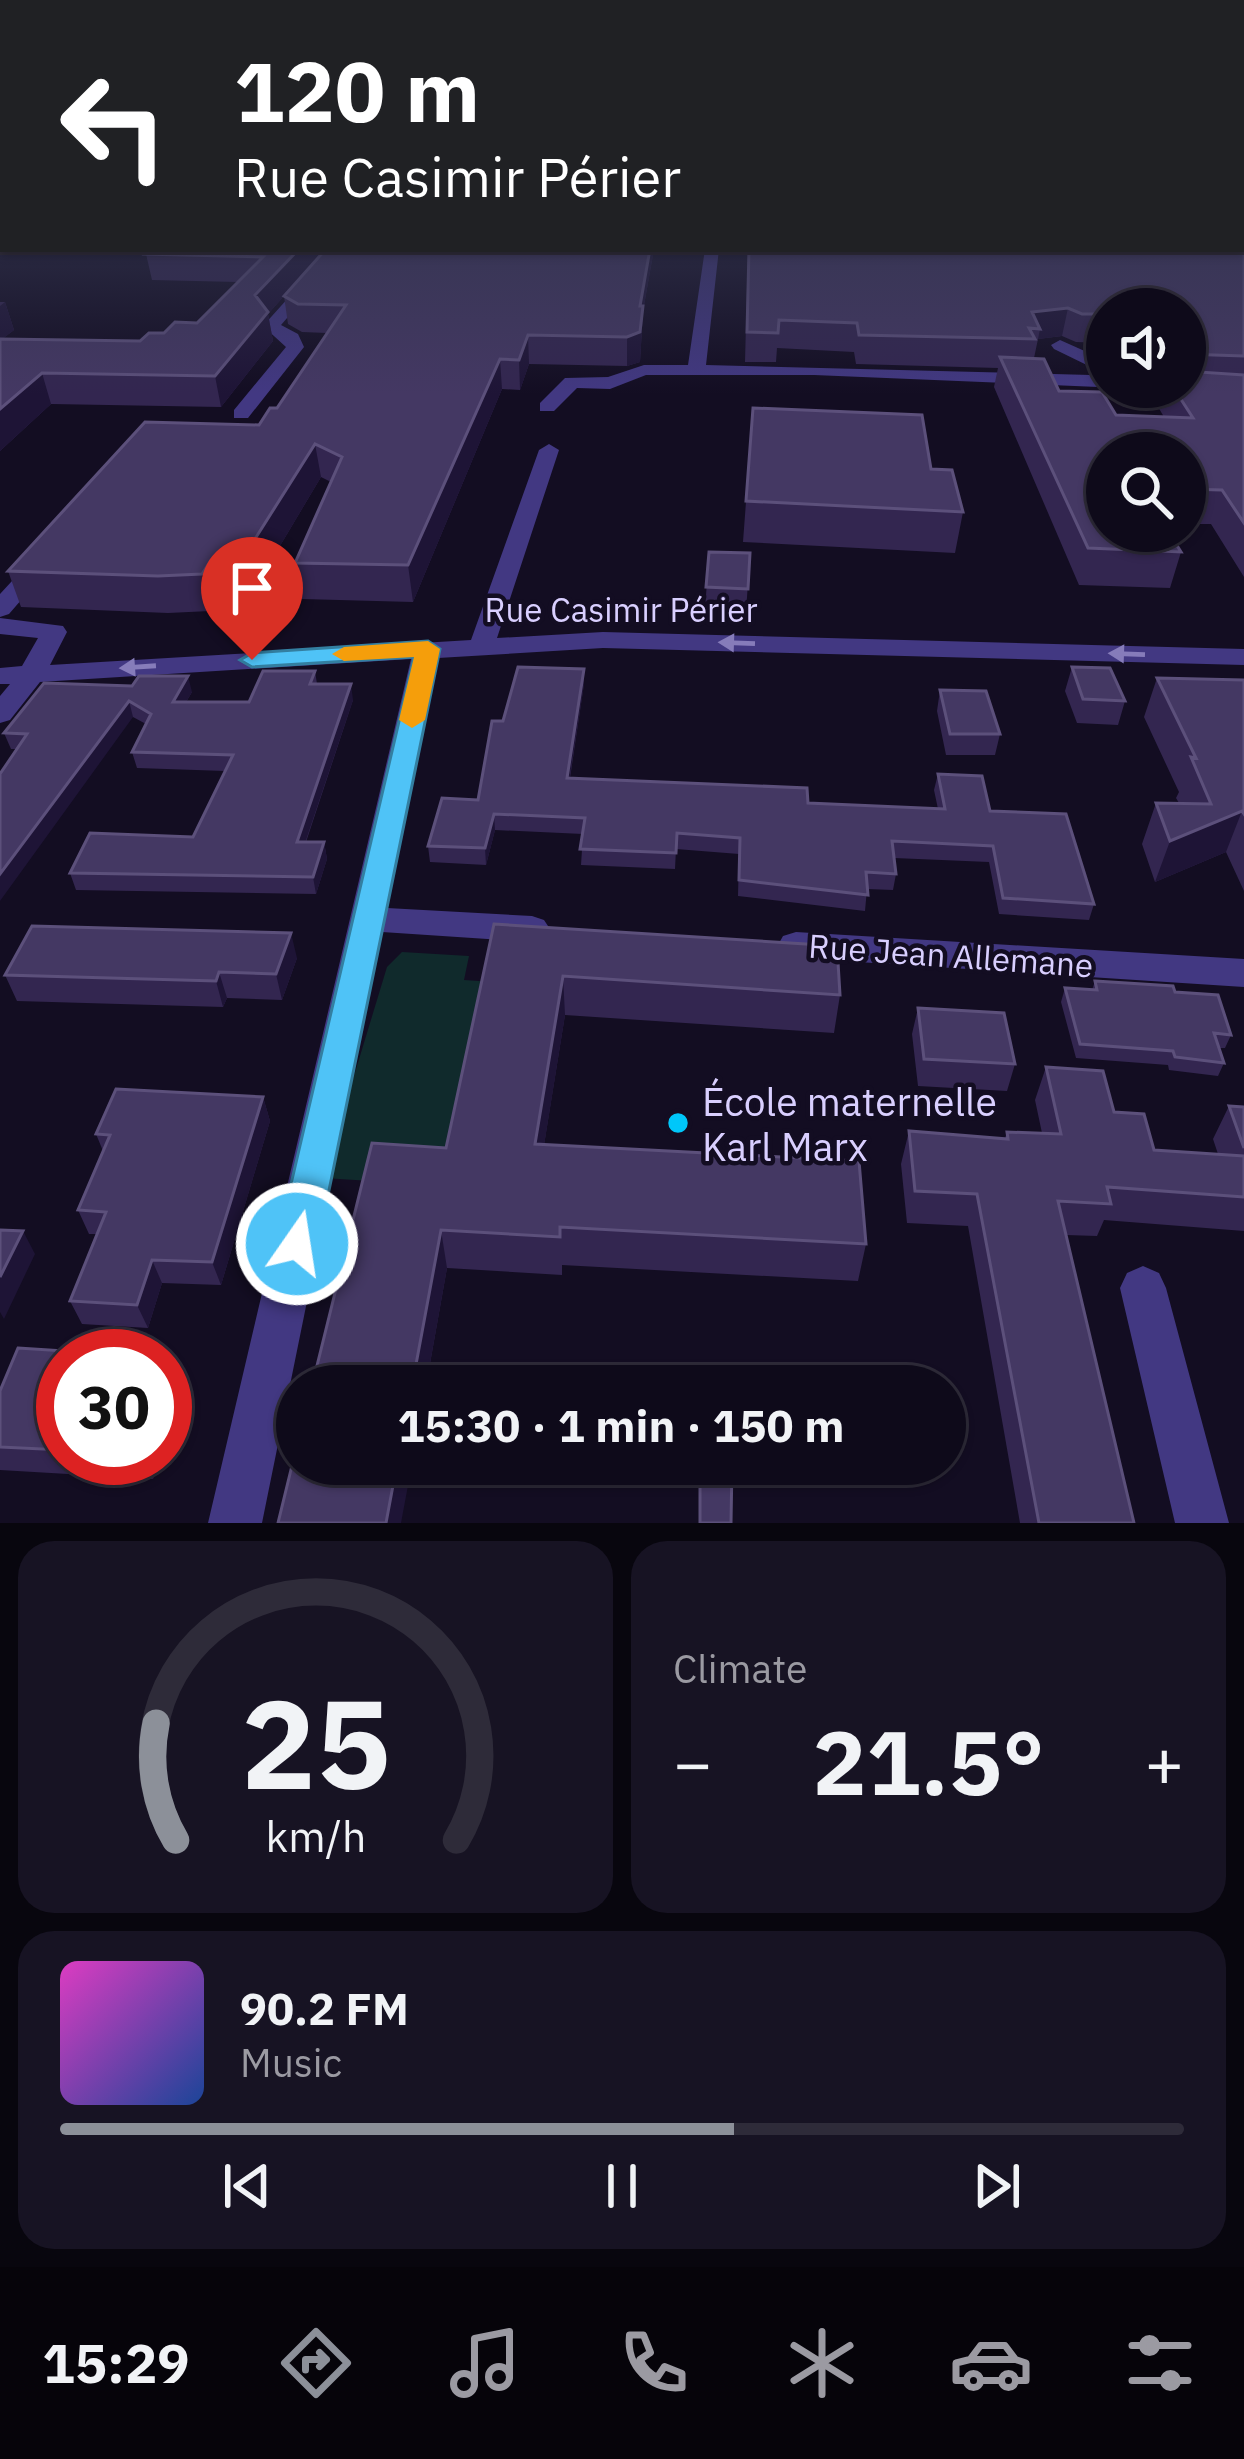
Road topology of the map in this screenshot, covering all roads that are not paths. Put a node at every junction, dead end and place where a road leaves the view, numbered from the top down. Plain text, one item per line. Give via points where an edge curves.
1 (712, 252) edge
2 (325, 265) edge
3 (1060, 345) dead end
4 (1086, 358) edge
5 (696, 370) junction
6 (1086, 382) edge
7 (1206, 393) edge
8 (1244, 396) edge
9 (547, 406) dead end
10 (241, 414) dead end
11 (549, 450) dead end
12 (63, 538) edge
13 (0, 609) edge
14 (0, 626) edge
15 (482, 645) junction
16 (428, 649) junction
17 (1244, 657) edge
18 (32, 674) junction
19 (0, 676) edge
20 (0, 714) edge
21 (370, 919) junction
22 (562, 931) edge
23 (750, 942) edge
24 (1244, 973) edge
25 (1143, 1288) dead end
26 (235, 1523) edge
27 (1202, 1523) edge

1 - 5 street
2 - 10 street via 271,326 295,347
3 - 4 street
5 - 6 street
5 - 9 street via 572,382
7 - 8 street
11 - 15 street
12 - 13 street
14 - 18 street via 54,632
15 - 16 street, Rue Casimir Périer
17 -> 15 street, Rue Casimir Périer via 603,640
16 -> 18 street, Rue Casimir Périer
16 - 21 street
18 - 19 street, Rue Casimir Périer
18 - 20 street
21 - 22 street
21 - 26 street
23 - 24 street, Rue Jean Allemane
25 - 27 street

